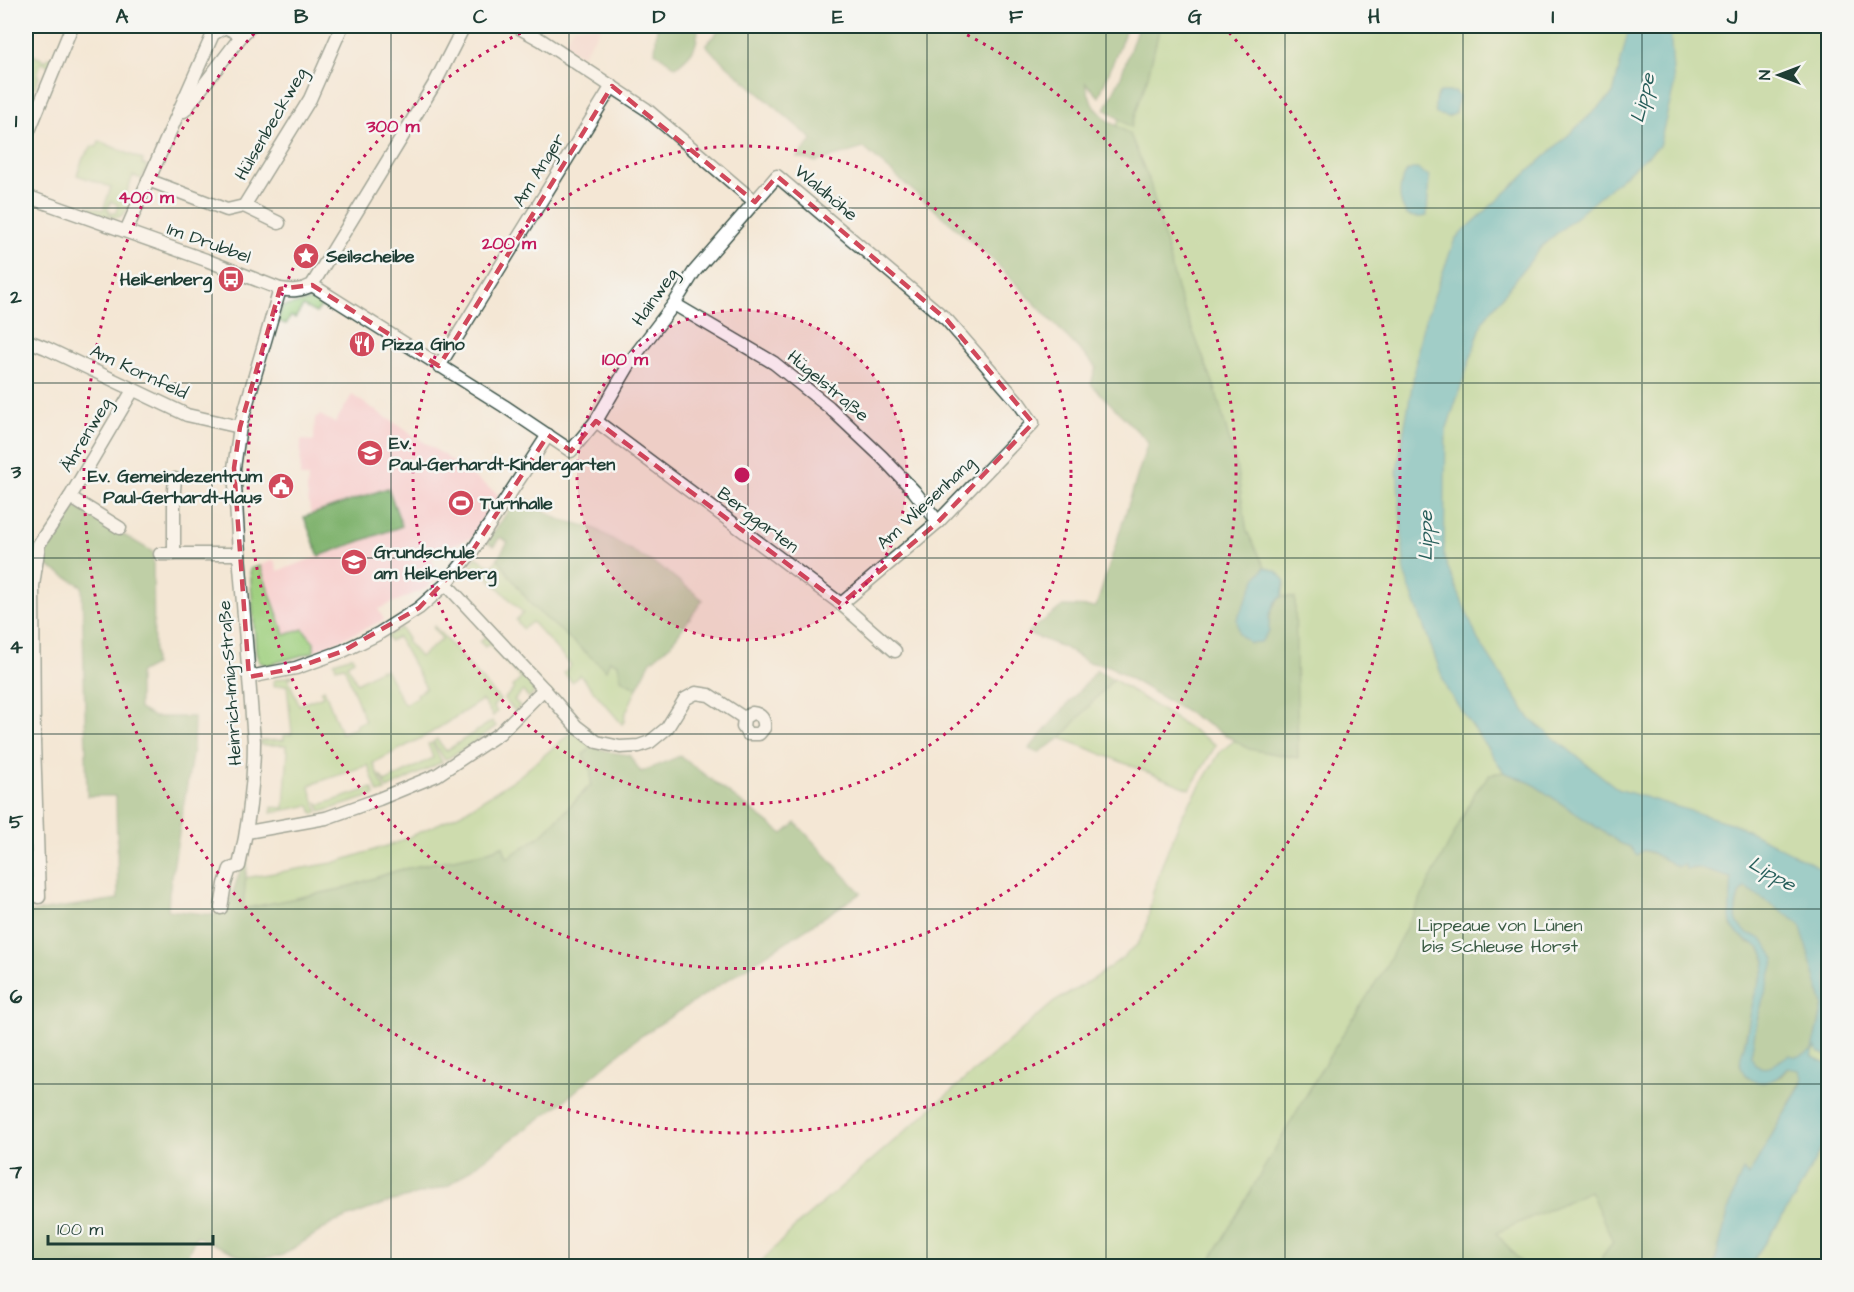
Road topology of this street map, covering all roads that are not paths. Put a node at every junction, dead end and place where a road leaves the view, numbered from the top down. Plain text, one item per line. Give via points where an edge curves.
1 (72, 26) edge
2 (250, 26) edge
3 (342, 26) edge
4 (464, 26) edge
5 (516, 26) edge
6 (242, 35) junction
7 (612, 86) junction
8 (171, 127) junction
9 (26, 138) edge
10 (148, 180) junction
11 (26, 196) edge
12 (755, 202) junction
13 (244, 206) junction
14 (279, 223) dead end
15 (126, 231) junction
16 (312, 285) junction
17 (280, 289) junction
18 (674, 304) junction
19 (26, 340) edge
20 (439, 366) junction
21 (133, 390) junction
22 (596, 421) junction
23 (1033, 423) joint
24 (240, 427) junction
25 (548, 435) junction
26 (175, 478) dead end
27 (70, 497) junction
28 (938, 522) junction
29 (120, 528) dead end
30 (26, 542) edge
31 (39, 544) junction
32 (160, 554) dead end
33 (174, 554) junction
34 (239, 554) junction
35 (446, 584) junction
36 (840, 604) junction
37 (29, 638) edge
38 (895, 651) dead end
39 (249, 677) junction
40 (544, 689) junction
41 (744, 718) dead end
42 (30, 743) edge
43 (247, 832) junction
44 (39, 897) dead end
45 (221, 908) dead end

1 - 9 street
2 - 6 street
3 - 13 street, Hülsenbeckweg via 310,99
4 - 16 street via 435,83
5 - 7 street
6 - 8 street
6 - 8 street via 225,27 213,34
7 - 12 street via 663,123
7 - 20 street, Am Anger
8 - 10 street
10 - 13 street, Hülsenbeckweg via 227,210
10 - 15 street
11 - 15 street, Im Drubbel
12 - 18 street, Hainweg via 694,272
12 - 23 street, Waldhöhe via 777,176 947,321
13 - 14 street, Hülsenbeckweg
15 - 17 street, Im Drubbel
16 - 17 street, Im Drubbel via 291,291
16 - 20 street
17 - 24 street, Heinrich-Imig-Straße
18 - 22 street, Hainweg via 633,358
18 - 28 street, Hügelstraße via 774,363 829,407 882,457
19 - 21 street, Am Kornfeld
20 - 25 street
21 - 24 street, Am Kornfeld via 186,415
21 - 27 street, Ährenweg
22 - 25 street, Hainweg via 571,451
22 - 36 street, Berggarten
23 - 28 street, Am Wiesenhang
24 - 34 street, Heinrich-Imig-Straße via 234,468
25 - 35 street via 471,553
26 - 33 street
27 - 29 street, Ährenweg
27 - 31 street, Ährenweg
28 - 36 street, Am Wiesenhang
30 - 31 street
31 - 37 street, Ährenweg
32 - 33 street
33 - 34 street
34 - 39 street, Heinrich-Imig-Straße
35 - 39 street via 419,608 362,642 296,668
35 - 40 street
36 - 38 street, Berggarten
37 - 42 street, Ährenweg
39 - 43 street, Heinrich-Imig-Straße via 254,764
40 - 41 street via 576,726 597,742 620,747 650,742 667,728 684,699 696,693 709,695
40 - 43 street via 500,733 437,775 326,818
42 - 44 street, Ährenweg
43 - 45 street, Heinrich-Imig-Straße via 239,866 230,868

